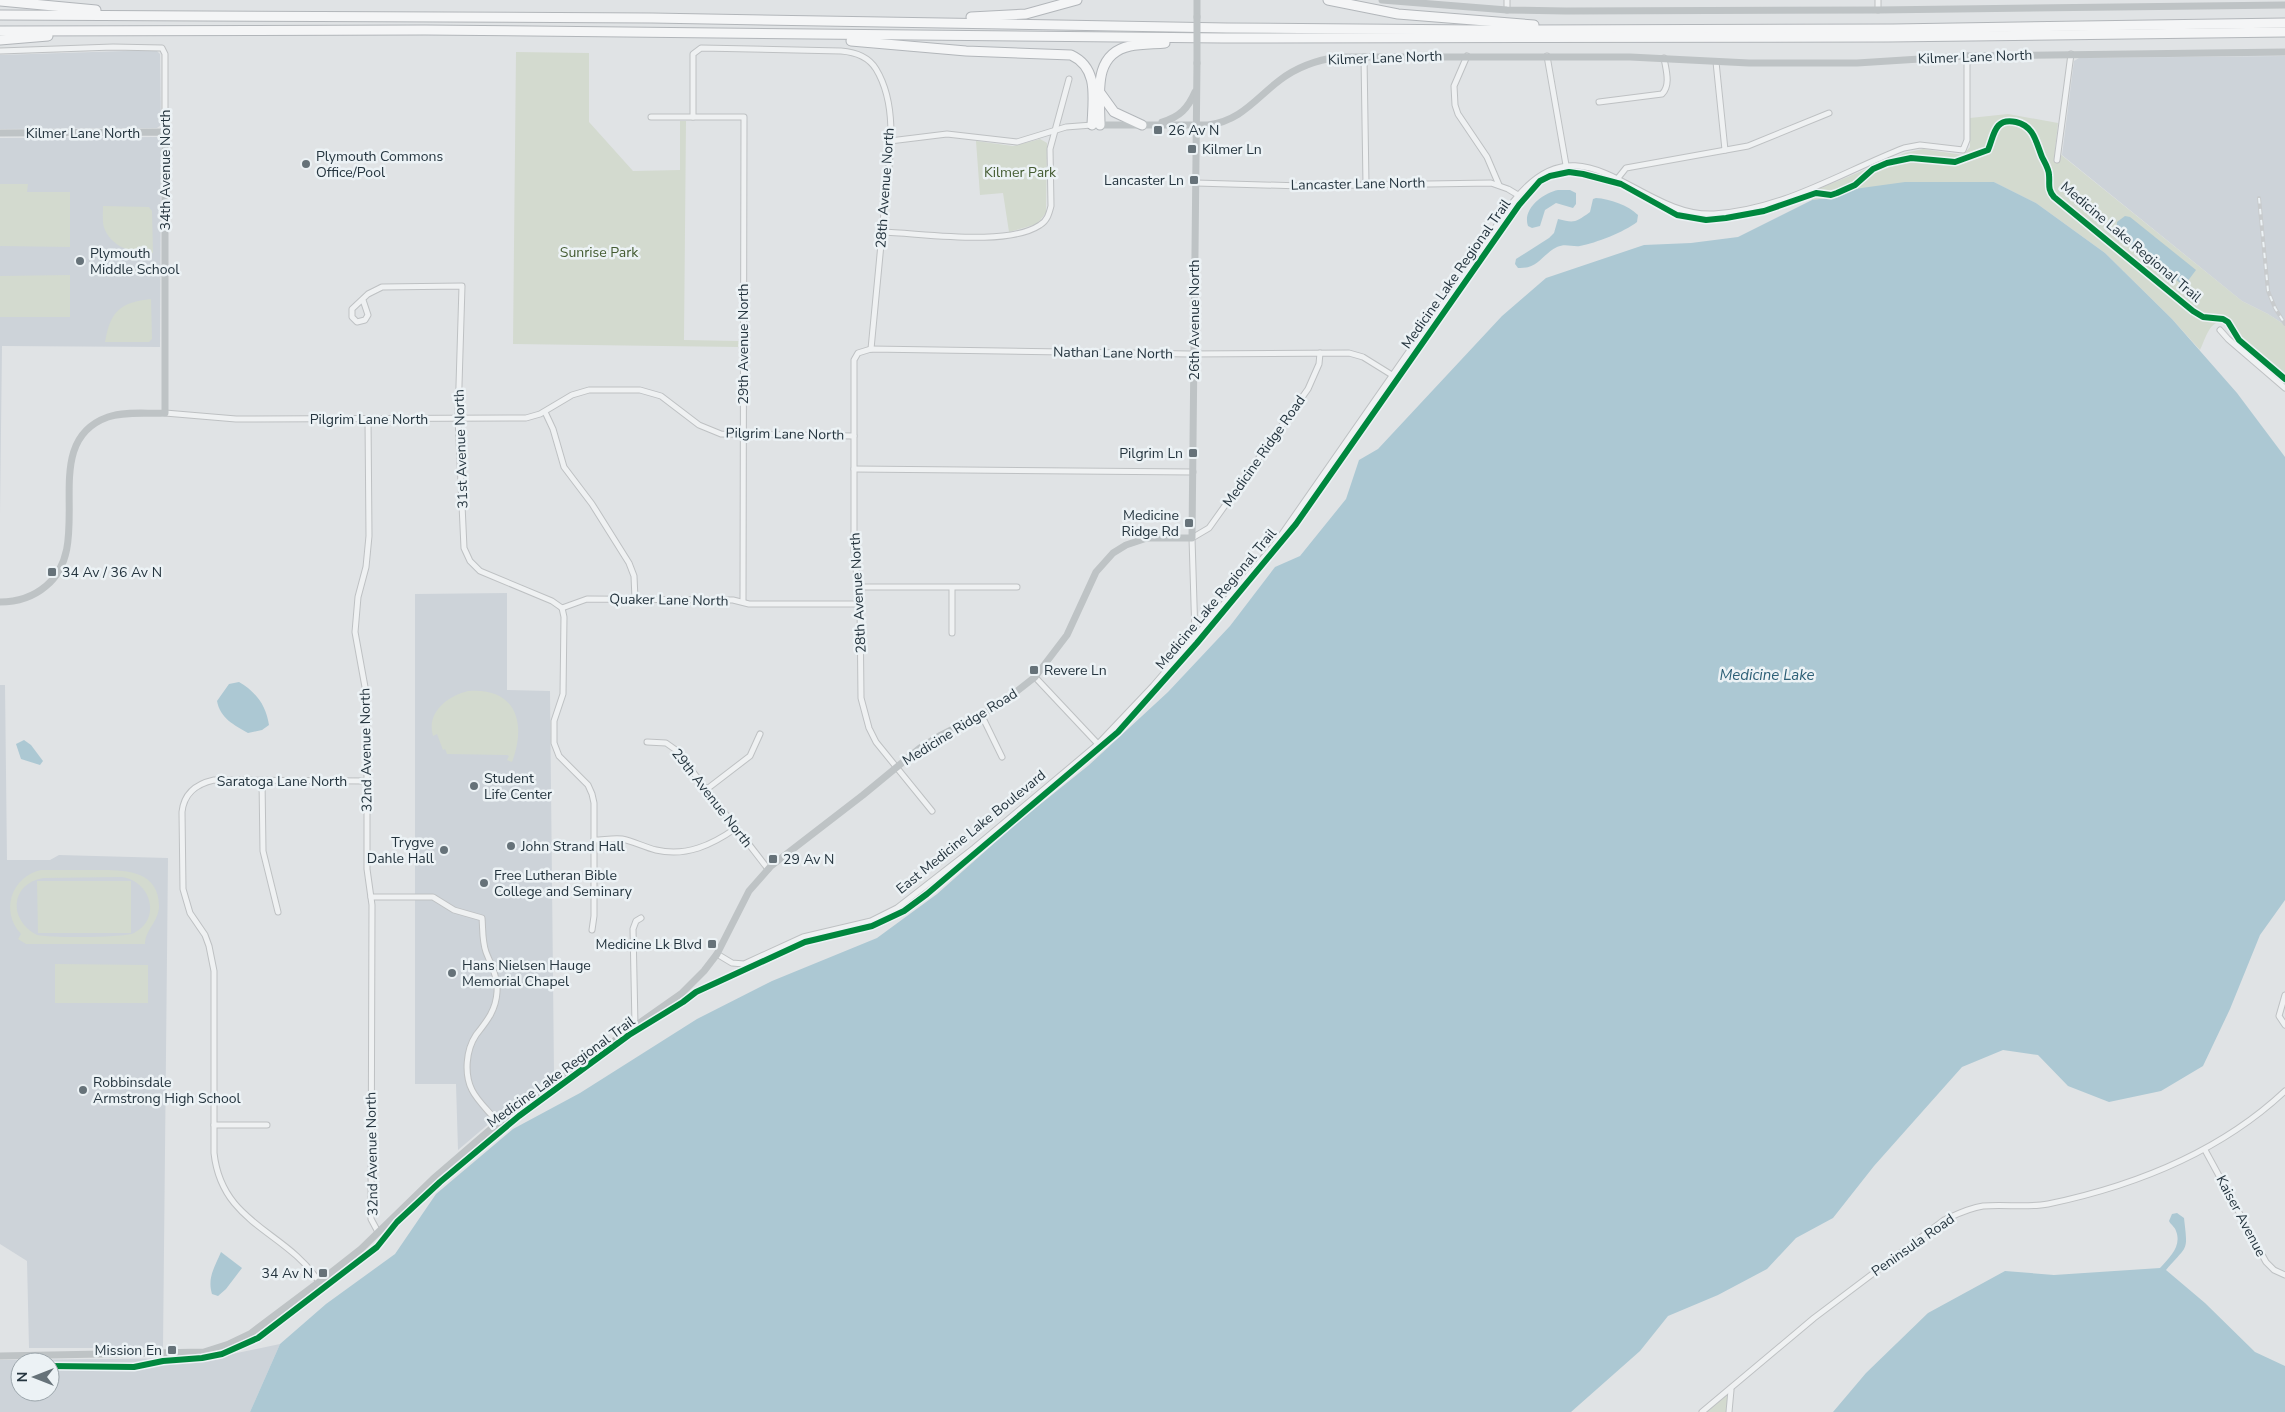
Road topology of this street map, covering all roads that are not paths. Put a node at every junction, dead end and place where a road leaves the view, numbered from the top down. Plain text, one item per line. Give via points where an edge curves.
1 (1077, 0) edge
2 (1328, 0) edge
3 (1382, 0) edge
4 (1507, 0) edge
5 (1878, 0) edge
6 (0, 1) edge
7 (1197, 2) edge
8 (2217, 3) edge
9 (2076, 4) edge
10 (2285, 5) edge
11 (1507, 10) junction
12 (1878, 10) junction
13 (0, 14) edge
14 (156, 16) junction
15 (901, 22) junction
16 (2285, 23) edge
17 (1584, 29) junction
18 (0, 31) edge
19 (118, 31) junction
20 (2285, 33) edge
21 (823, 35) junction
22 (1223, 38) junction
23 (0, 40) edge
24 (0, 51) edge
25 (2285, 52) edge
26 (2071, 54) junction
27 (1467, 56) junction
28 (1547, 56) junction
29 (1967, 56) junction
30 (1364, 57) junction
31 (1664, 58) junction
32 (1716, 62) junction
33 (1069, 79) dead end
34 (1100, 87) junction
35 (1197, 87) junction
36 (1599, 102) dead end
37 (1829, 113) dead end
38 (651, 117) dead end
39 (693, 117) junction
40 (1096, 125) junction
41 (1142, 125) junction
42 (1153, 125) junction
43 (1197, 125) junction
44 (1054, 130) junction
45 (165, 132) junction
46 (0, 133) edge
47 (890, 141) junction
48 (1725, 150) junction
49 (2057, 160) dead end
50 (1566, 165) junction
51 (1618, 178) junction
52 (1196, 183) junction
53 (1366, 185) junction
54 (1499, 185) junction
55 (1518, 195) junction
56 (882, 232) junction
57 (363, 300) dead end
58 (2220, 330) dead end
59 (870, 349) junction
60 (858, 353) joint
61 (1194, 353) junction
62 (1320, 353) junction
63 (1392, 375) junction
64 (2285, 388) edge
65 (546, 412) junction
66 (165, 413) junction
67 (458, 418) junction
68 (368, 419) junction
69 (743, 435) junction
70 (854, 436) junction
71 (854, 469) junction
72 (1193, 472) junction
73 (1192, 538) junction
74 (858, 587) junction
75 (952, 588) junction
76 (1017, 588) dead end
77 (635, 598) junction
78 (0, 602) edge
79 (743, 602) junction
80 (860, 604) junction
81 (562, 608) junction
82 (952, 632) dead end
83 (1195, 636) junction
84 (1035, 677) junction
85 (982, 716) junction
86 (760, 734) dead end
87 (647, 742) dead end
88 (1098, 744) junction
89 (1002, 757) dead end
90 (896, 768) junction
91 (262, 780) junction
92 (367, 780) junction
93 (707, 789) junction
94 (932, 811) dead end
95 (736, 828) junction
96 (594, 840) junction
97 (768, 869) junction
98 (371, 897) junction
99 (278, 912) dead end
100 (641, 918) dead end
101 (592, 930) dead end
102 (717, 954) junction
103 (2285, 995) edge
104 (635, 1025) junction
105 (2285, 1025) edge
106 (2285, 1091) edge
107 (498, 1123) junction
108 (214, 1125) junction
109 (267, 1125) dead end
110 (2205, 1150) junction
111 (378, 1232) junction
112 (2285, 1275) edge
113 (319, 1282) junction
114 (0, 1356) edge
115 (1730, 1390) junction
116 (1702, 1412) edge
117 (1729, 1412) edge

1 - 15 highway via 1026,14
2 - 17 highway via 1398,14
3 - 11 street
4 - 11 street
5 - 12 street
6 - 14 highway
7 - 35 street, 26th Avenue North, bridge
8 - 9 street
8 - 10 street
9 - 12 street
11 - 12 street
13 - 14 highway
14 - 15 highway
15 - 17 highway via 1228,28
16 - 17 highway via 1893,29
18 - 19 highway
19 - 21 highway via 434,30
19 - 23 highway
20 - 22 highway
21 - 22 highway
21 - 40 highway via 848,41 966,51 1071,55 1080,59 1092,76
22 - 34 highway via 1122,49 1104,63 1100,71
24 - 45 street, 34th Avenue North via 162,48 165,54
25 - 26 street, Kilmer Lane North
26 - 29 street, Kilmer Lane North
26 - 49 street
27 - 28 street, Kilmer Lane North
27 - 30 street, Kilmer Lane North
27 - 54 street via 1454,86 1455,105 1487,157
28 - 31 street, Kilmer Lane North
28 - 50 street
29 - 32 street, Kilmer Lane North via 1857,63
29 - 51 street, East Medicine Lake Boulevard via 1967,140 1966,147 1960,150 1920,146 1904,148 1765,206 1713,214 1675,209
30 - 43 street, Kilmer Lane North via 1338,57 1310,63 1281,79 1236,117 1216,124
30 - 53 street
31 - 32 street, Kilmer Lane North
31 - 36 street via 1667,80 1662,94
32 - 48 street
33 - 44 street
34 - 40 highway
34 - 41 highway via 1102,97 1114,112
35 - 42 street via 1182,113
35 - 43 street, 26th Avenue North
37 - 48 street via 1748,146
38 - 39 street
39 - 47 street, 28th Avenue North via 693,54 701,48 841,51 863,56 876,69 887,98
39 - 69 street, 29th Avenue North via 744,117
40 - 41 street, Kilmer Lane North
40 - 44 street, Kilmer Lane North via 1074,125
41 - 42 street, Kilmer Lane North
42 - 43 street, Kilmer Lane North
43 - 52 street, 26th Avenue North
44 - 47 street, Kilmer Lane North via 1017,142 947,134
44 - 56 street via 1049,163 1051,206 1047,219 1039,226 984,237
45 - 46 street, Kilmer Lane North
45 - 66 street, 34th Avenue North
47 - 56 street, 28th Avenue North
48 - 51 street via 1632,166
50 - 51 street, East Medicine Lake Boulevard
50 - 55 street, East Medicine Lake Boulevard via 1540,174
52 - 53 street, Lancaster Lane North
52 - 61 street, 26th Avenue North
53 - 54 street, Lancaster Lane North
54 - 55 street, Lancaster Lane North
55 - 63 street, East Medicine Lake Boulevard
56 - 59 street, 28th Avenue North
57 - 67 street, 31st Avenue North via 382,287 462,286
58 - 64 street
59 - 60 street, Nathan Lane North
59 - 61 street, Nathan Lane North
60 - 70 street, 28th Avenue North via 854,360
61 - 62 street, Nathan Lane North
61 - 72 street, 26th Avenue North
62 - 63 street, Nathan Lane North via 1358,355
62 - 73 street, Medicine Ridge Road via 1319,364 1308,389 1209,528
63 - 83 street, East Medicine Lake Boulevard via 1275,544
65 - 67 street, Pilgrim Lane North via 526,418
65 - 69 street, Pilgrim Lane North via 572,395 589,390 640,390 661,396 706,429 721,434
65 - 77 street via 564,467 592,504 629,564 634,576
66 - 68 street, Pilgrim Lane North via 236,419
66 - 78 street, Pilgrim Lane North via 119,415 107,418 87,431 71,457 68,548 60,570 50,583 33,595
67 - 68 street, Pilgrim Lane North
67 - 81 street, 31st Avenue North via 464,548 470,561 485,574
68 - 92 street, 32nd Avenue North via 369,536 355,614 355,632 367,698
69 - 70 street, Pilgrim Lane North
69 - 79 street, 29th Avenue North
70 - 71 street, 28th Avenue North
71 - 72 street
71 - 74 street, 28th Avenue North via 854,551
72 - 73 street, 26th Avenue North
73 - 83 street, 26th Avenue North
73 - 84 street, Medicine Ridge Road via 1147,538 1113,553 1096,572 1066,635
74 - 75 street
74 - 80 street, 28th Avenue North
75 - 76 street
75 - 82 street
77 - 79 street, Quaker Lane North
77 - 81 street, Quaker Lane North via 587,599
79 - 80 street, Quaker Lane North
80 - 90 street, 28th Avenue North via 864,714 876,742
81 - 96 street via 563,694 554,722 554,743 559,756 588,785 592,794
83 - 88 street, East Medicine Lake Boulevard
84 - 85 street, Medicine Ridge Road
84 - 88 street
85 - 89 street
85 - 90 street, Medicine Ridge Road via 942,735
86 - 93 street via 750,756
87 - 93 street, 29th Avenue North via 671,745
88 - 102 street, East Medicine Lake Boulevard via 897,908 871,921 803,937 744,964 732,963
90 - 94 street, 28th Avenue North
90 - 97 street, Medicine Ridge Road
91 - 92 street, Saratoga Lane North
91 - 99 street via 263,851
91 - 108 street, Saratoga Lane North via 214,780 198,785 183,803 181,878 185,901 205,935 212,958
92 - 98 street, 32nd Avenue North
93 - 95 street, 29th Avenue North
95 - 96 street via 717,842 686,851 658,850 622,840
95 - 97 street, 29th Avenue North
96 - 101 street
97 - 102 street, Medicine Ridge Road via 746,897
98 - 107 street via 433,897 454,910 482,918 486,952 494,970 497,990 493,1012 470,1048 468,1074 472,1090
98 - 111 street, 32nd Avenue North via 371,1219
100 - 104 street via 633,929
102 - 104 street via 682,994
103 - 105 street via 2279,1016
104 - 107 street
106 - 110 street, Peninsula Road
107 - 111 street
108 - 109 street
108 - 113 street via 216,1167 226,1194 245,1215 305,1264
110 - 112 street, Kaiser Avenue via 2266,1262
110 - 115 street, Peninsula Road via 2154,1173 2074,1197 2037,1205 1983,1206 1963,1211 1820,1313
111 - 113 street
113 - 114 street via 245,1336 204,1352
115 - 116 street, Peninsula Road
115 - 117 street

